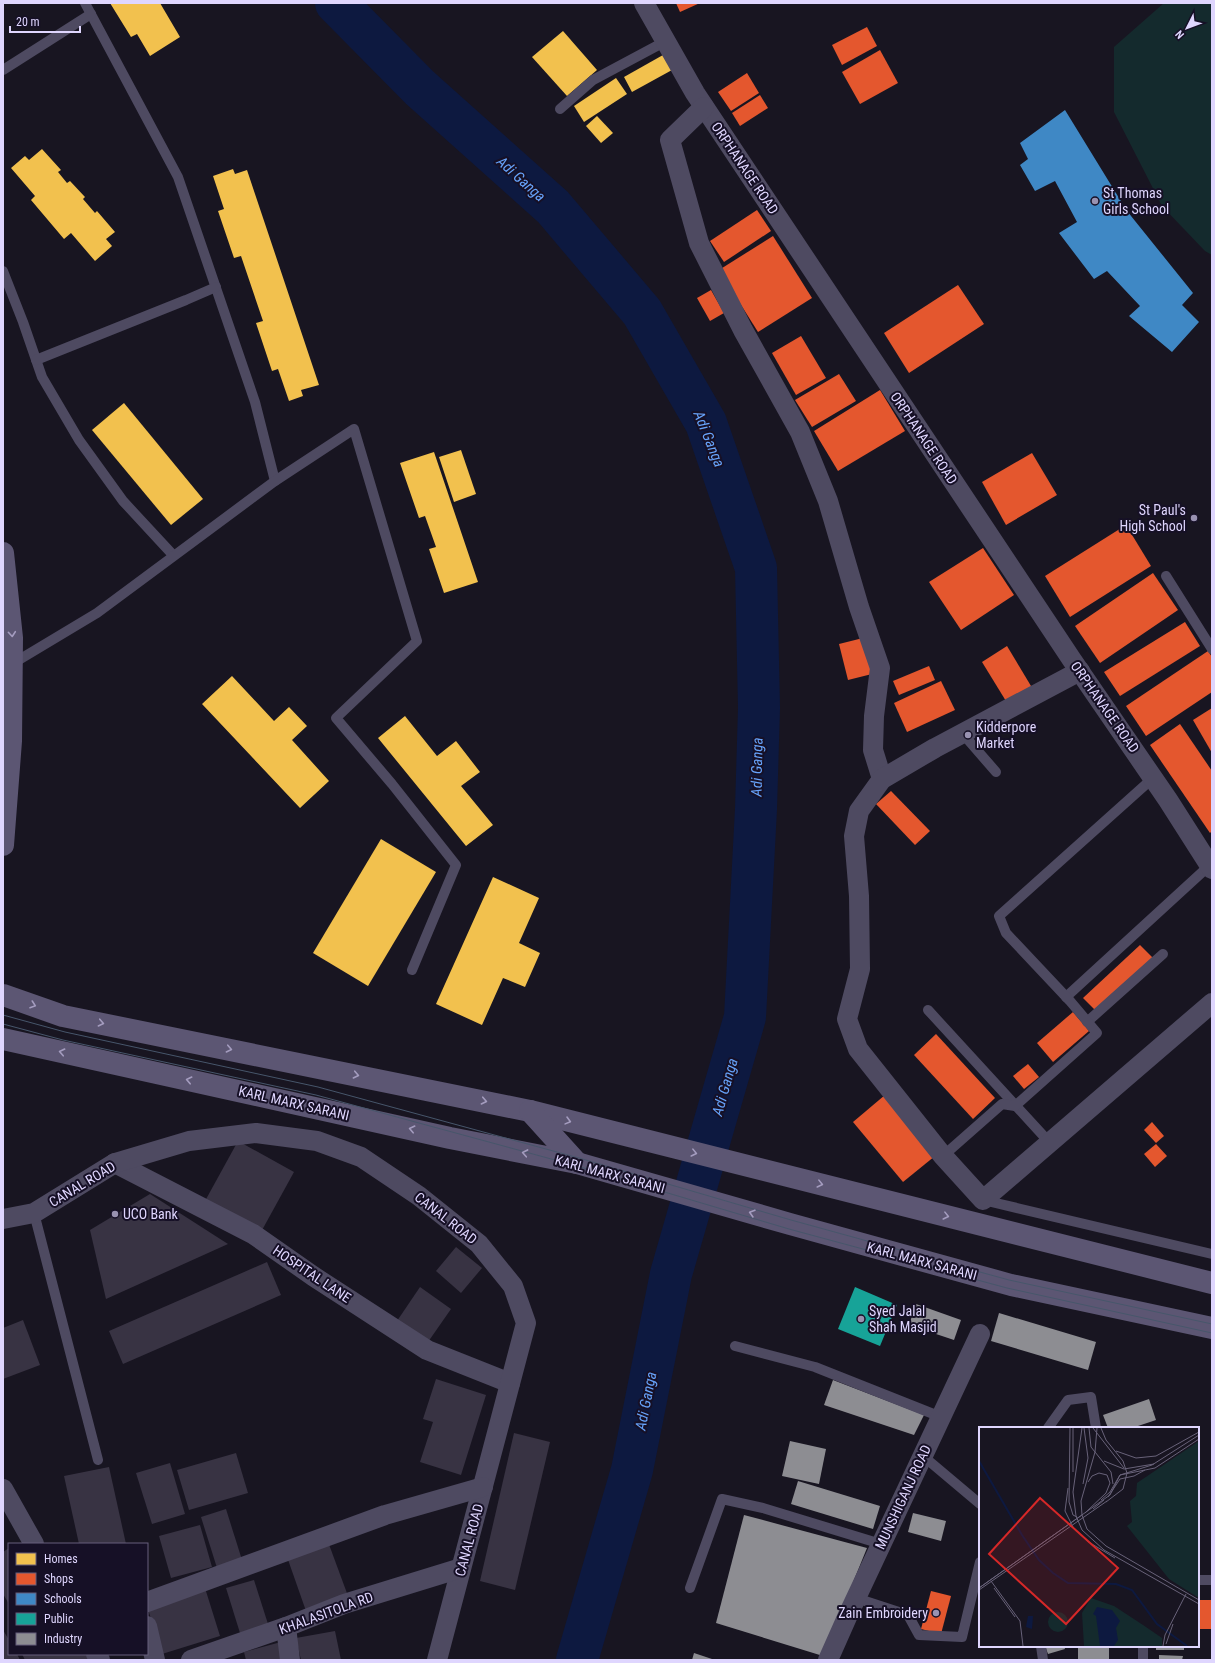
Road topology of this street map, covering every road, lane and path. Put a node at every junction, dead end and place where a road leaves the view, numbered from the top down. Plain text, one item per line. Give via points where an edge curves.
1 (85, 3) edge
2 (644, 3) edge
3 (91, 14) junction
4 (666, 41) junction
5 (3, 70) edge
6 (704, 107) junction
7 (560, 110) dead end
8 (3, 272) edge
9 (216, 287) junction
10 (36, 360) junction
11 (275, 481) junction
12 (3, 553) edge
13 (173, 555) junction
14 (1166, 576) dead end
15 (1212, 649) edge
16 (12, 664) junction
17 (1080, 672) junction
18 (963, 734) junction
19 (996, 772) dead end
20 (1153, 778) junction
21 (882, 779) junction
22 (3, 845) edge
23 (1211, 867) edge
24 (1163, 954) dead end
25 (412, 970) dead end
26 (3, 995) edge
27 (1066, 997) junction
28 (1212, 1003) edge
29 (928, 1010) dead end
30 (1087, 1022) junction
31 (3, 1039) edge
32 (1015, 1106) junction
33 (530, 1111) junction
34 (1050, 1142) junction
35 (943, 1156) junction
36 (115, 1163) junction
37 (577, 1163) junction
38 (983, 1200) junction
39 (34, 1213) junction
40 (3, 1218) edge
41 (1212, 1254) edge
42 (1212, 1283) edge
43 (1212, 1328) edge
44 (980, 1334) dead end
45 (735, 1346) dead end
46 (510, 1383) junction
47 (941, 1417) junction
48 (1049, 1427) edge
49 (1096, 1427) edge
50 (922, 1456) junction
51 (98, 1460) dead end
52 (483, 1487) junction
53 (3, 1488) edge
54 (979, 1503) edge
55 (33, 1543) edge
56 (881, 1544) junction
57 (979, 1566) edge
58 (461, 1568) junction
59 (1199, 1580) edge
60 (1212, 1580) edge
61 (690, 1588) dead end
62 (856, 1598) junction
63 (148, 1602) edge
64 (286, 1627) junction
65 (148, 1630) edge
66 (1041, 1647) edge
67 (1143, 1647) edge
68 (155, 1660) edge
69 (191, 1660) edge
70 (290, 1660) edge
71 (437, 1660) edge
72 (828, 1660) edge
73 (1044, 1660) edge
74 (1143, 1660) edge

1 - 3 lane
2 - 4 street, ORPHANAGE ROAD
3 - 5 lane
3 - 9 lane via 178,177
4 - 6 street, ORPHANAGE ROAD
4 - 7 lane via 593,80
6 - 17 street, ORPHANAGE ROAD
6 - 21 street via 670,140 699,243 742,330 800,432 828,501 858,607 880,668 873,750
8 - 10 lane
9 - 10 lane
9 - 11 lane via 255,402
10 - 13 lane via 42,377 79,440 123,501
11 - 13 lane
11 - 25 lane via 354,429 417,641 336,718 456,865
12 -> 16 main road via 12,638
13 - 16 lane via 97,613
14 - 15 lane
16 - 22 main road via 11,742
17 - 18 street
17 - 20 street, ORPHANAGE ROAD
18 - 19 lane
18 - 21 street
20 - 23 street, ORPHANAGE ROAD
20 - 27 lane via 999,916 1006,933
21 - 35 street via 859,811 854,836 859,896 860,969 847,1019 858,1049
23 - 27 lane
24 - 30 lane
26 -> 33 main road via 63,1016
27 - 30 lane
28 - 34 street
29 - 32 lane
30 - 32 lane via 1097,1033
37 -> 31 main road, KARL MARX SARANI via 450,1138
32 - 34 lane
32 - 35 lane via 1002,1104
33 - 37 main road
33 -> 42 main road
34 - 38 street
35 - 38 street
36 - 39 street, CANAL ROAD
36 - 46 street, HOSPITAL LANE via 253,1234 427,1350
36 - 46 street, CANAL ROAD via 189,1141 256,1133 317,1141 361,1157 419,1196 480,1244 513,1286 526,1323
43 -> 37 main road, KARL MARX SARANI via 1012,1285
38 - 41 lane
39 - 40 street, CANAL ROAD
39 - 51 lane
44 - 47 street, MUNSHIGANJ ROAD
45 - 47 lane via 815,1367
46 - 52 street, CANAL ROAD
47 - 50 street, MUNSHIGANJ ROAD
48 - 49 lane via 1068,1400 1091,1397
50 - 54 lane
50 - 56 street, MUNSHIGANJ ROAD
52 - 58 street, CANAL ROAD
52 - 63 street via 384,1515
53 - 55 street
56 - 61 lane via 763,1508 722,1499
56 - 62 street, MUNSHIGANJ ROAD
57 - 62 lane via 962,1637 920,1635 908,1615
58 - 64 street, KHALASITOLA RD via 344,1604
58 - 71 street, CANAL ROAD
59 - 60 lane
62 - 72 street, MUNSHIGANJ ROAD
64 - 69 street, KHALASITOLA RD
64 - 70 street
65 - 68 street
66 - 73 lane
67 - 74 lane

